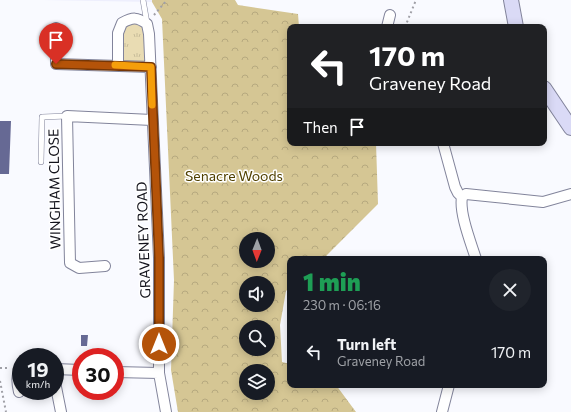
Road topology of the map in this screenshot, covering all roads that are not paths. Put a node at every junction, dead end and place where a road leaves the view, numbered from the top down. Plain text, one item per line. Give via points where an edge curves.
1 (143, 0) edge
2 (511, 0) edge
3 (390, 15) dead end
4 (147, 24) junction
5 (388, 24) edge
6 (515, 24) edge
7 (56, 28) dead end
8 (118, 65) junction
9 (151, 67) junction
10 (547, 92) edge
11 (67, 116) junction
12 (152, 120) junction
13 (571, 128) edge
14 (444, 146) edge
15 (41, 162) dead end
16 (571, 194) edge
17 (462, 197) junction
18 (475, 256) edge
19 (105, 266) dead end
20 (124, 372) edge
21 (159, 373) junction
22 (448, 388) edge
23 (59, 400) edge
24 (61, 412) edge
25 (166, 412) edge
26 (442, 412) edge

1 - 4 lane
2 - 6 street
3 - 5 street
4 - 8 street via 139,18 122,23 118,33
4 - 9 street, GRAVENEY ROAD
7 - 8 street via 56,64
8 - 9 street
9 - 12 street, GRAVENEY ROAD
10 - 13 street
11 - 12 street, WINGHAM CLOSE
11 - 15 lane via 42,116
11 - 19 street, WINGHAM CLOSE via 70,263 79,268
12 - 21 street, GRAVENEY ROAD via 159,258
14 - 17 street via 455,187
16 - 17 street via 543,202 466,194
17 - 18 street via 463,214
20 - 21 street
21 - 25 street, GRAVENEY ROAD
22 - 26 street
23 - 24 street

